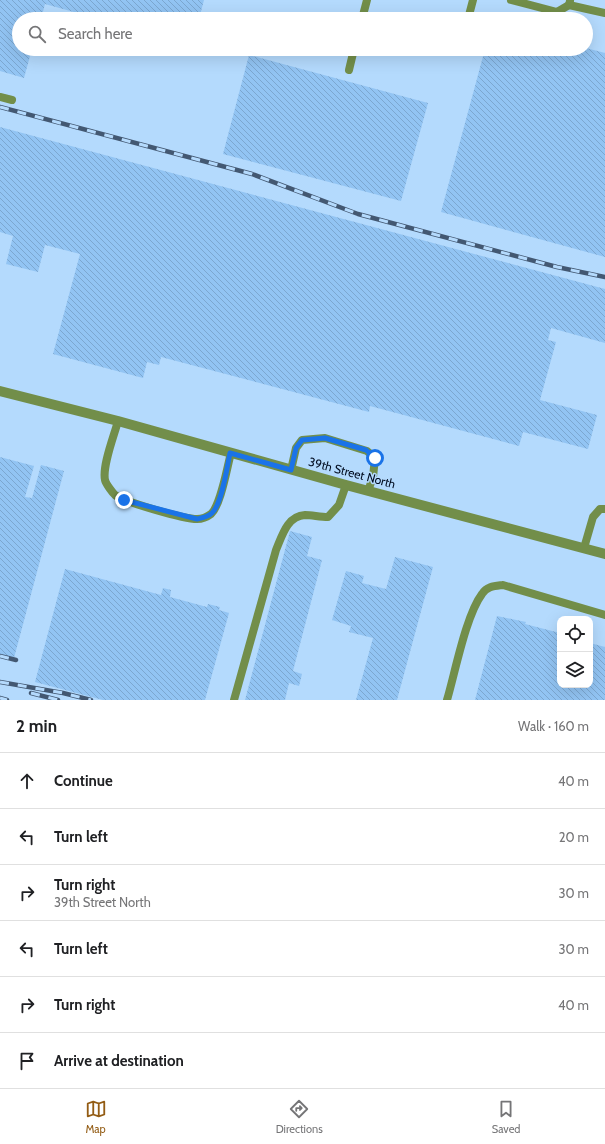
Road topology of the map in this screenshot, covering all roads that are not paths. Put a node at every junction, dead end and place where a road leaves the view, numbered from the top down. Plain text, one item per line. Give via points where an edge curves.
1 (367, 0) edge
2 (473, 0) edge
3 (511, 0) edge
4 (570, 2) edge
5 (364, 12) edge
6 (470, 12) edge
7 (605, 13) edge
8 (352, 56) edge
9 (349, 70) dead end
10 (0, 97) edge
11 (12, 100) dead end
12 (0, 391) edge
13 (118, 421) junction
14 (230, 453) junction
15 (291, 470) junction
16 (346, 485) junction
17 (368, 491) junction
18 (605, 509) edge
19 (584, 548) junction
20 (605, 554) edge
21 (605, 615) edge
22 (234, 700) edge
23 (447, 700) edge

1 - 5 lane
2 - 6 lane
3 - 4 lane via 557,12
4 - 7 lane
8 - 9 lane
10 - 11 lane
12 - 13 street, 39th Street North
13 - 14 street, 39th Street North
13 - 14 lane via 105,470 105,481 115,494 124,500 184,517 205,517 212,513 219,499
14 - 15 street, 39th Street North
15 - 16 street, 39th Street North
15 - 17 lane via 296,448 302,440 325,438 366,450 375,458
16 - 17 street, 39th Street North
16 - 22 lane via 339,505 328,517 305,515 293,518 285,529 276,550
17 - 19 street, 39th Street North
18 - 19 lane via 593,517
19 - 20 street, 39th Street North
21 - 23 lane via 504,585 490,587 482,594 469,620

